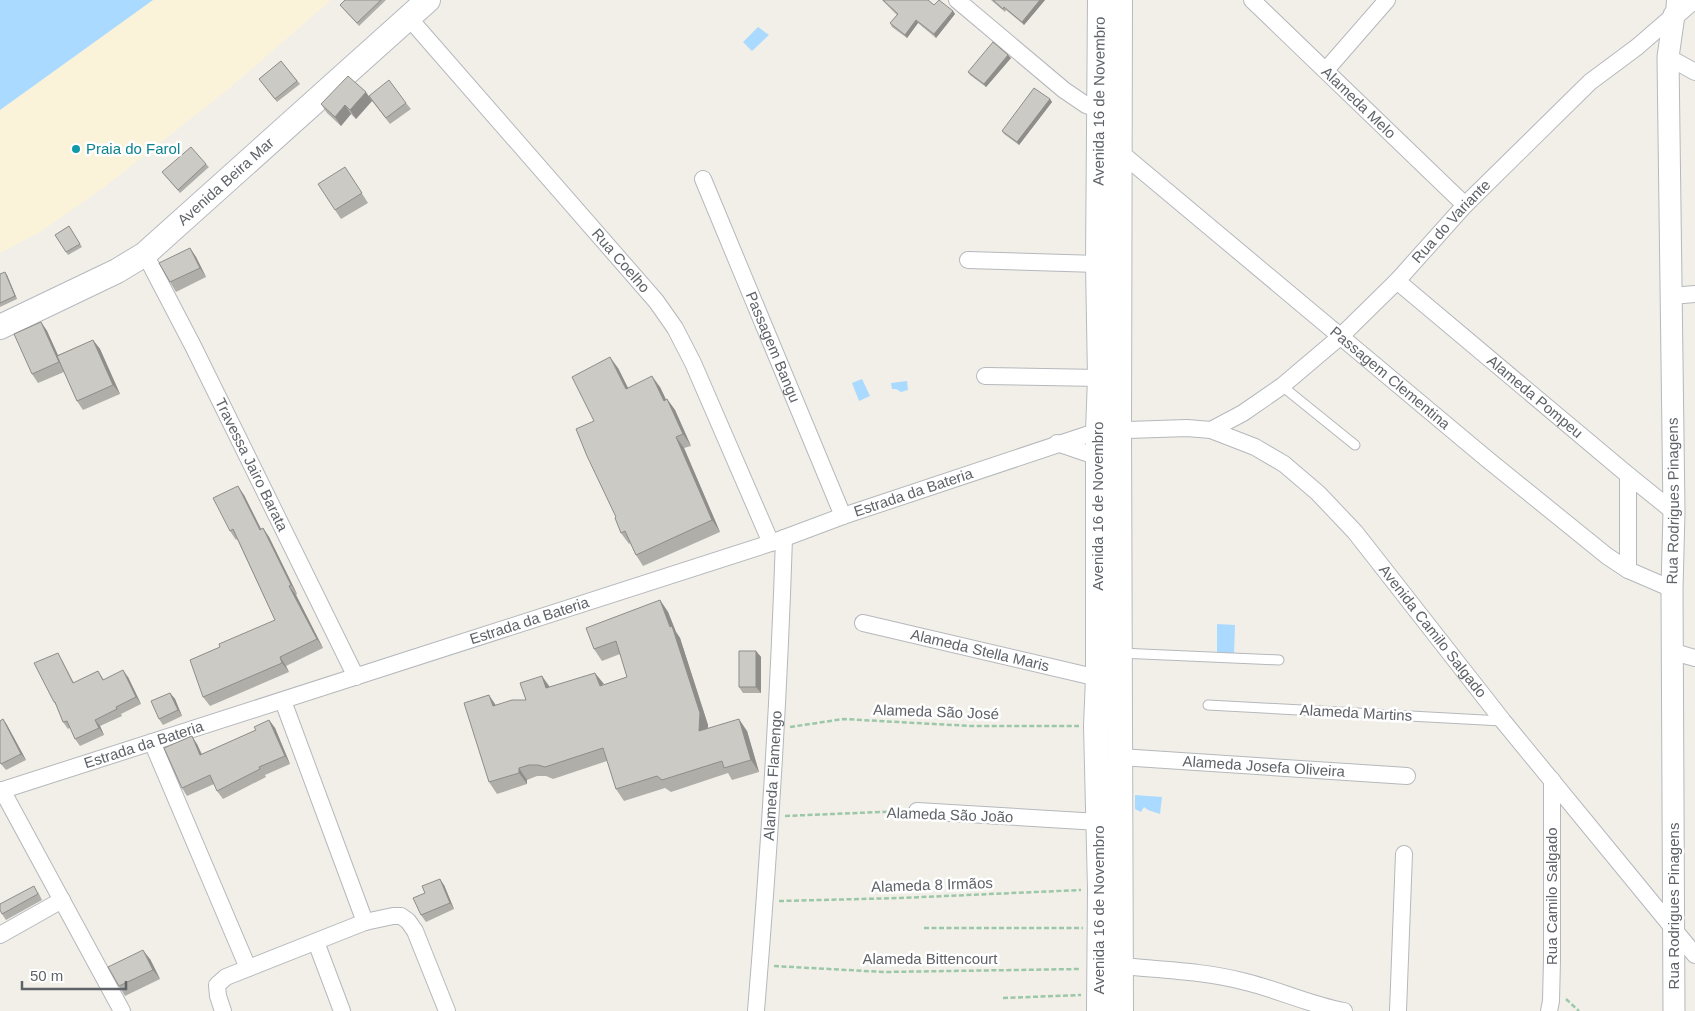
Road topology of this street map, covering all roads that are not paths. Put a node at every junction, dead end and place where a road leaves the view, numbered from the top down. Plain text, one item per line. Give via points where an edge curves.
1 (428, 0) edge
2 (958, 0) edge
3 (1100, 0) edge
4 (1120, 0) edge
5 (1252, 0) edge
6 (1387, 0) edge
7 (1692, 0) edge
8 (1674, 7) edge
9 (409, 18) junction
10 (1668, 57) junction
11 (1326, 70) junction
12 (1695, 72) edge
13 (1110, 114) junction
14 (1120, 152) junction
15 (703, 179) dead end
16 (1465, 205) junction
17 (145, 254) junction
18 (968, 260) dead end
19 (1098, 264) junction
20 (1397, 281) junction
21 (1695, 294) edge
22 (1672, 296) junction
23 (0, 327) edge
24 (1341, 336) junction
25 (985, 376) dead end
26 (1100, 378) junction
27 (1282, 386) junction
28 (1108, 430) junction
29 (1211, 430) junction
30 (1057, 443) junction
31 (1355, 445) dead end
32 (1109, 458) junction
33 (1628, 476) junction
34 (1674, 512) junction
35 (843, 516) junction
36 (778, 541) junction
37 (1628, 570) junction
38 (1672, 589) junction
39 (863, 624) dead end
40 (1674, 652) junction
41 (1120, 653) junction
42 (1695, 658) edge
43 (1280, 660) dead end
44 (356, 677) junction
45 (1098, 678) junction
46 (283, 701) junction
47 (1208, 705) dead end
48 (1503, 721) junction
49 (152, 742) junction
50 (1120, 757) junction
51 (1407, 776) dead end
52 (1552, 780) junction
53 (1, 791) edge
54 (918, 811) road end
55 (1099, 822) junction
56 (1404, 854) dead end
57 (62, 900) junction
58 (365, 922) junction
59 (1673, 928) junction
60 (0, 935) edge
61 (316, 942) junction
62 (1695, 955) edge
63 (1110, 967) junction
64 (248, 968) junction
65 (1100, 1003) edge
66 (122, 1011) edge
67 (223, 1011) edge
68 (342, 1011) edge
69 (447, 1011) edge
70 (756, 1011) edge
71 (1121, 1011) edge
72 (1344, 1011) edge
73 (1398, 1011) edge
74 (1549, 1011) edge
75 (1674, 1011) edge

1 - 9 main road, Avenida Beira Mar
2 - 13 street via 1064,90 1086,105
3 - 13 main road, Avenida 16 de Novembro
4 - 13 main road, Avenida 16 de Novembro
5 - 11 street, Alameda Melo
6 - 11 street
7 - 8 street
8 - 10 street, Rua Rodrigues Pinagens
8 - 16 street, Rua do Variante via 1637,47 1590,82
9 - 17 main road, Avenida Beira Mar
9 - 36 street, Rua Coelho via 656,300 693,363
10 - 12 street
10 - 22 street, Rua Rodrigues Pinagens
11 - 16 street, Alameda Melo
13 - 14 main road, Avenida 16 de Novembro
13 - 19 main road, Avenida 16 de Novembro
14 - 24 street, Passagem Clementina
14 - 28 main road, Avenida 16 de Novembro
15 - 35 street, Passagem Bangu
16 - 20 street, Rua do Variante
17 - 23 main road, Avenida Beira Mar via 117,271
17 - 44 street, Travessa Jairo Barata
18 - 19 street
19 - 26 main road, Avenida 16 de Novembro
20 - 24 street, Rua do Variante
20 - 33 street, Alameda Pompeu
21 - 22 street
22 - 34 street, Rua Rodrigues Pinagens
24 - 27 street, Rua do Variante
24 - 37 street, Passagem Clementina via 1502,471
25 - 26 street
26 - 28 main road, Avenida 16 de Novembro
27 - 29 street, Rua do Variante
27 - 31 lane
28 - 29 street, Avenida Camilo Salgado
28 - 30 street, Estrada da Bateria
28 - 32 main road, Avenida 16 de Novembro
29 - 48 street, Avenida Camilo Salgado via 1255,447 1318,493 1372,552
30 - 32 street
30 - 35 street, Estrada da Bateria
32 - 41 main road, Avenida 16 de Novembro
32 - 45 main road, Avenida 16 de Novembro
33 - 34 street, Alameda Pompeu
33 - 37 street
34 - 38 street, Rua Rodrigues Pinagens
35 - 36 street, Estrada da Bateria
36 - 44 street, Estrada da Bateria
36 - 70 street, Alameda Flamengo via 776,729
37 - 38 street, Passagem Clementina
38 - 40 street, Rua Rodrigues Pinagens
39 - 45 street, Alameda Stella Maris
40 - 42 street
40 - 59 street, Rua Rodrigues Pinagens
41 - 43 lane
41 - 50 main road, Avenida 16 de Novembro
44 - 46 street, Estrada da Bateria
45 - 55 main road, Avenida 16 de Novembro
46 - 49 street, Estrada da Bateria
46 - 58 street
47 - 48 lane, Alameda Martins
48 - 52 street, Avenida Camilo Salgado
49 - 53 street, Estrada da Bateria
49 - 64 street
50 - 51 street, Alameda Josefa Oliveira
50 - 63 main road, Avenida 16 de Novembro
52 - 59 street, Avenida Camilo Salgado
52 - 74 street, Rua Camilo Salgado
53 - 57 street
54 - 55 street, Alameda São João
55 - 63 main road, Avenida 16 de Novembro via 1100,928
56 - 73 street
57 - 60 street
57 - 66 street
58 - 61 street
58 - 69 street via 393,916 401,916 408,921
59 - 62 street, Avenida Camilo Salgado
59 - 75 street, Rua Rodrigues Pinagens
61 - 64 street
61 - 68 street
63 - 65 main road, Avenida 16 de Novembro
63 - 71 main road, Avenida 16 de Novembro
63 - 72 street via 1221,976
64 - 67 street via 226,977 217,985

